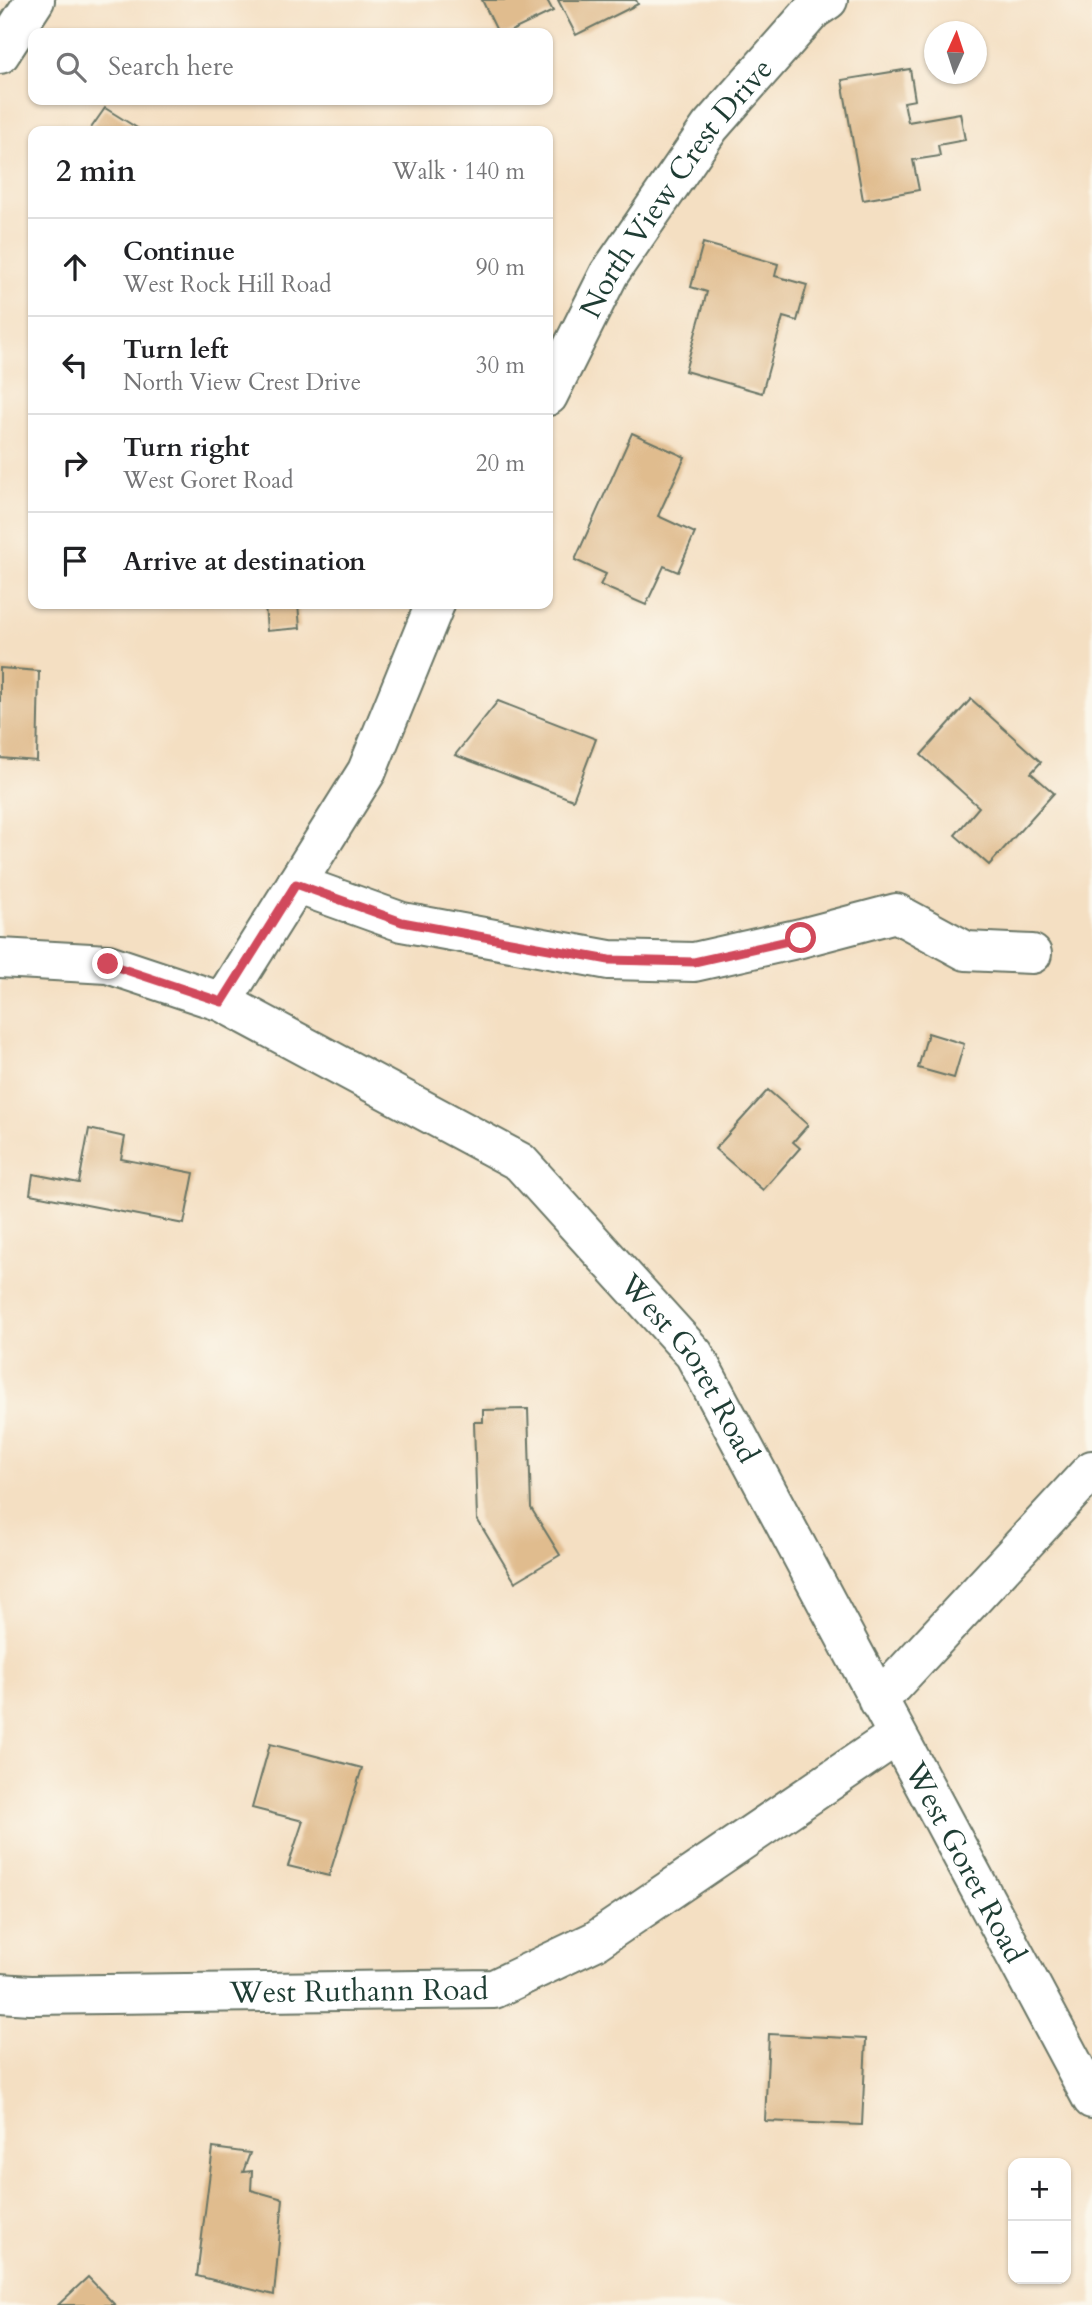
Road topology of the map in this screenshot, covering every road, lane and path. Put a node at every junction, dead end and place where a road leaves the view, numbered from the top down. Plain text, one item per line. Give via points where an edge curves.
1 (35, 0) edge
2 (828, 0) edge
3 (0, 54) edge
4 (553, 386) edge
5 (433, 609) edge
6 (296, 884) junction
7 (1032, 954) dead end
8 (0, 958) edge
9 (222, 1002) junction
10 (1092, 1470) edge
11 (878, 1701) junction
12 (896, 1736) junction
13 (0, 1993) edge
14 (1092, 2099) edge

1 - 3 street
2 - 4 street, North View Crest Drive via 813,10 710,127 610,274
5 - 6 street via 367,771
6 - 7 street via 402,922 609,960 694,962 896,913 966,951
6 - 9 street
8 - 9 street, West Goret Road via 108,964
9 - 11 street, West Goret Road via 520,1162 694,1354
10 - 11 street
11 - 12 street, West Goret Road
12 - 13 street, West Ruthann Road via 595,1941 494,1989
12 - 14 street, West Goret Road

